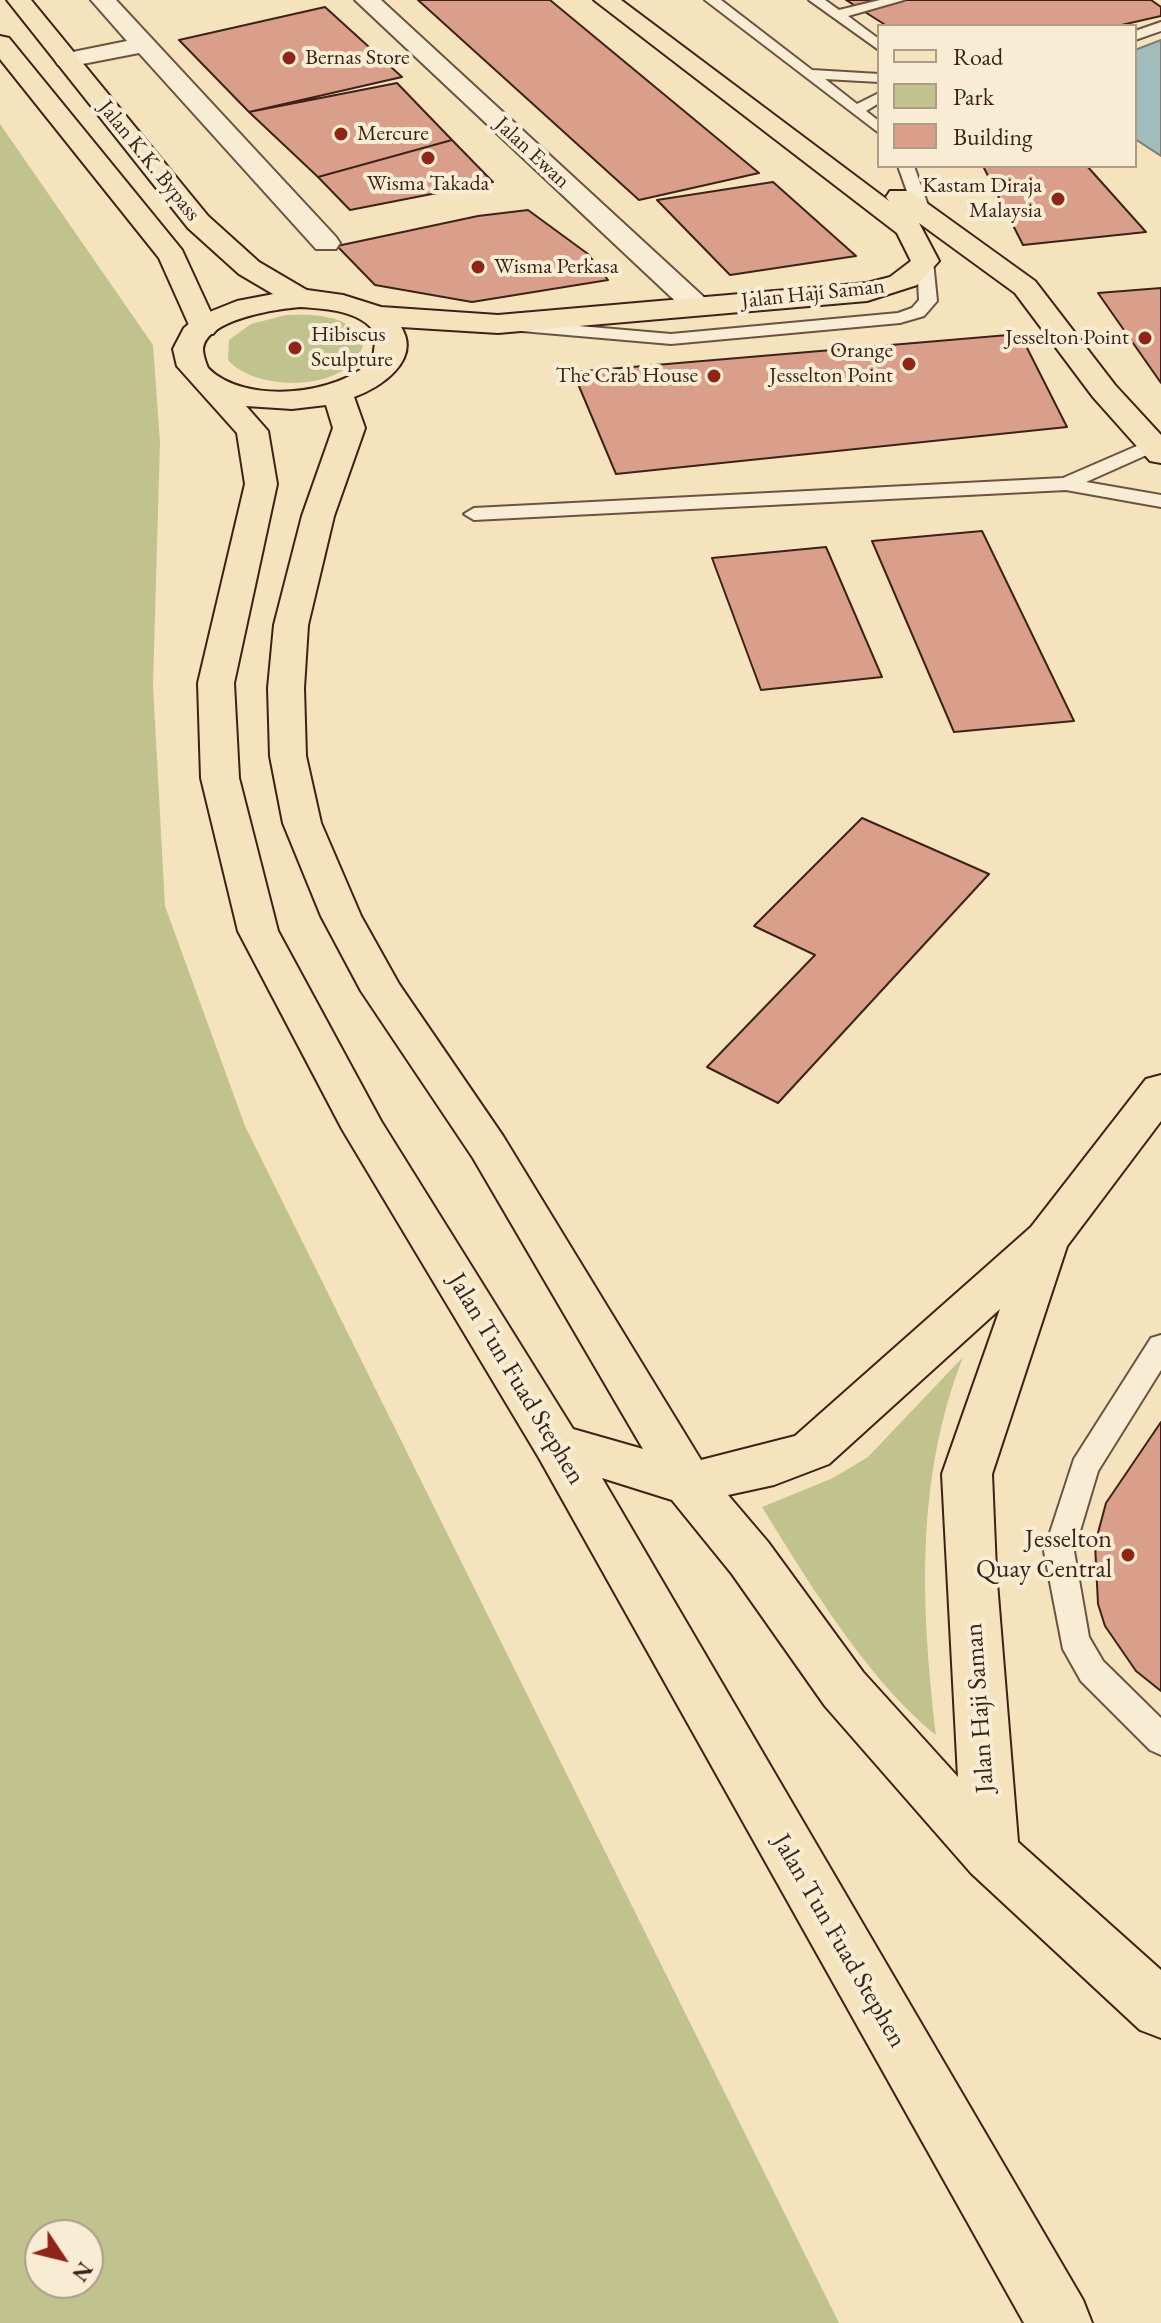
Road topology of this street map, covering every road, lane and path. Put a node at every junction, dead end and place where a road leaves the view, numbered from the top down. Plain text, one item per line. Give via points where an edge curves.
1 (19, 0) edge
2 (103, 0) edge
3 (367, 0) edge
4 (606, 0) edge
5 (712, 0) edge
6 (816, 0) edge
7 (897, 0) edge
8 (836, 15) junction
9 (674, 19) dead end
10 (1161, 26) edge
11 (1137, 35) edge
12 (0, 43) edge
13 (144, 45) junction
14 (877, 45) edge
15 (67, 60) junction
16 (808, 74) junction
17 (877, 78) edge
18 (877, 98) edge
19 (856, 111) junction
20 (877, 127) edge
21 (907, 168) edge
22 (923, 214) junction
23 (326, 243) dead end
24 (925, 261) junction
25 (300, 298) junction
26 (697, 306) junction
27 (372, 315) junction
28 (498, 324) junction
29 (203, 328) junction
30 (211, 385) junction
31 (337, 393) junction
32 (1157, 449) edge
33 (1066, 484) junction
34 (1161, 501) edge
35 (474, 514) dead end
36 (1161, 1090) edge
37 (1047, 1239) junction
38 (1161, 1346) edge
39 (556, 1444) junction
40 (689, 1484) junction
41 (1161, 1740) edge
42 (991, 1854) junction
43 (1161, 2009) edge
44 (1060, 2323) edge

1 - 15 main road, Jalan K.K. Bypass
2 - 13 street
3 - 26 street, Jalan Ewan
4 - 24 main road via 909,229
5 - 16 lane
6 - 8 lane
7 - 8 lane
8 - 14 lane
9 - 22 main road
10 - 11 lane
12 - 29 main road, Jalan K.K. Bypass via 172,256
13 - 15 street
13 - 23 street
15 - 25 main road, Jalan K.K. Bypass via 198,222 249,268
16 - 17 lane
16 - 19 lane
18 - 19 lane
19 - 20 lane
21 - 22 lane
22 - 32 main road via 1025,287 1104,391
24 - 26 main road, Jalan Haji Saman via 904,282 867,292
24 - 28 lane via 928,301 918,312 900,318 671,339
25 - 27 main road, Jalan Haji Saman via 340,303
25 - 29 main road via 244,306
26 - 28 main road, Jalan Haji Saman
27 - 28 main road, Jalan Haji Saman
27 - 31 main road via 387,327 393,341 391,356 362,383
29 - 30 main road, Jalan Tun Fuad Stephen via 188,352 190,364
30 - 31 main road via 270,400
30 - 39 main road, Jalan Tun Fuad Stephen via 252,431 261,484 216,683 220,778 258,931 364,1129
31 - 40 main road via 349,428 318,516 291,625 288,756 302,823 341,916 382,991 488,1147
32 - 33 lane
33 - 34 lane
33 - 35 lane
36 - 37 main road, Jalan Haji Saman
37 - 40 main road, Jalan Haji Saman via 812,1450
37 - 42 main road, Jalan Haji Saman via 967,1474
38 - 41 lane via 1084,1468 1059,1551 1074,1639 1092,1671
39 - 40 main road, Jalan Haji Saman
39 - 44 main road, Jalan Tun Fuad Stephen
40 - 42 main road via 750,1558 844,1689
42 - 43 main road

